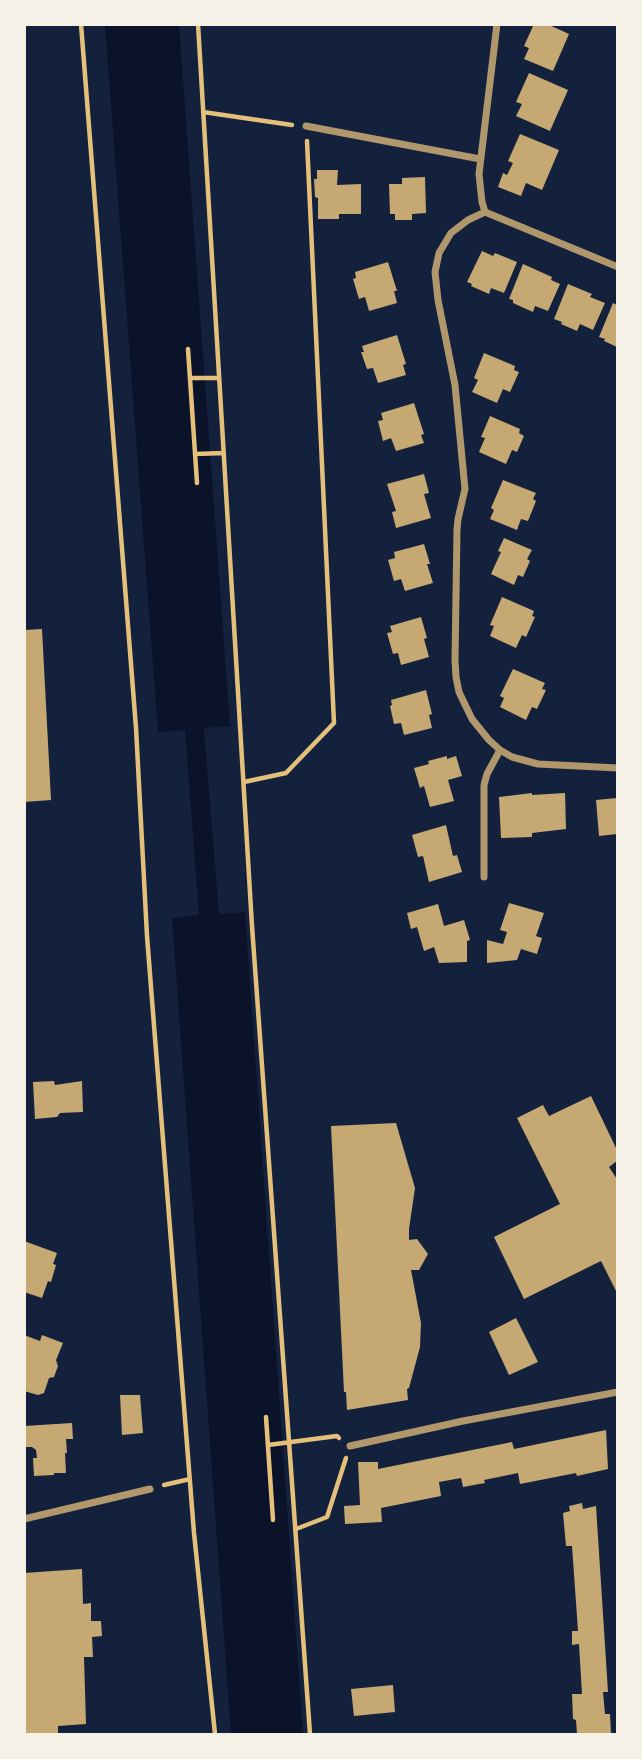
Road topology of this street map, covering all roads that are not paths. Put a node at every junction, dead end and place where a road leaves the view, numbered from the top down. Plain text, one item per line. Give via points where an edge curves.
1 (497, 24) edge
2 (306, 126) road end
3 (480, 159) junction
4 (485, 212) junction
5 (618, 267) edge
6 (500, 750) junction
7 (618, 768) edge
8 (484, 877) dead end
9 (618, 1392) edge
10 (350, 1446) road end
11 (150, 1489) road end
12 (24, 1519) edge

1 - 3 street
2 - 3 street
3 - 4 street
4 - 5 street
4 - 6 street via 451,233 439,253 435,272 455,385 465,489 457,530 456,677 472,719
6 - 7 street via 538,764
6 - 8 street via 484,785
9 - 10 street
11 - 12 street

